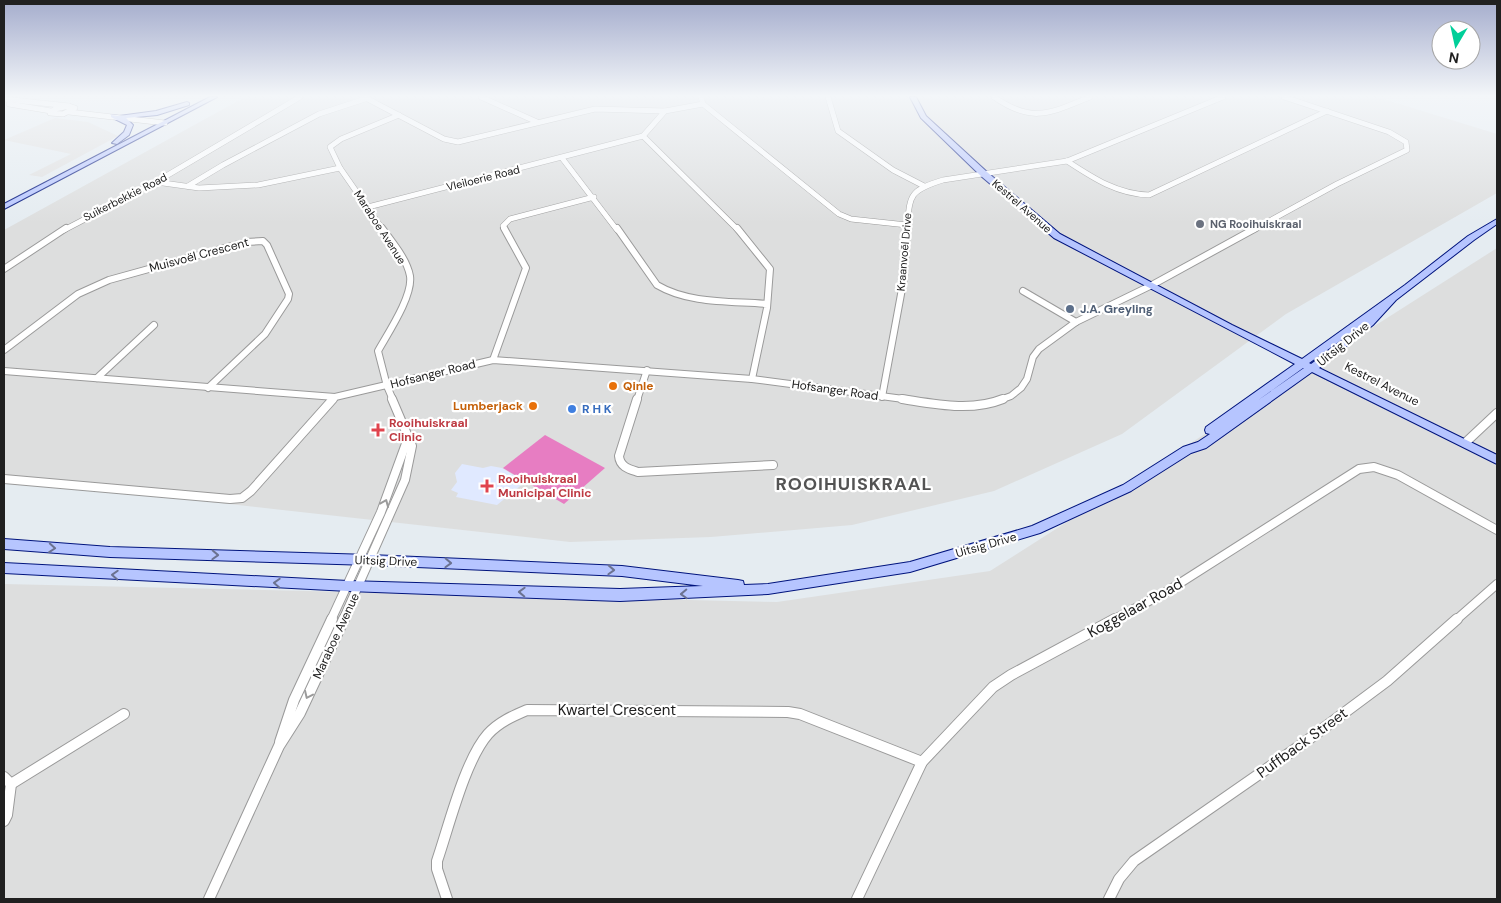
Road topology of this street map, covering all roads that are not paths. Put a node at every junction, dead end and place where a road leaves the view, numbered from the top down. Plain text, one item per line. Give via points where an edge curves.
1 (119, 139) edge
2 (125, 139) edge
3 (129, 139) edge
4 (229, 139) edge
5 (272, 139) edge
6 (344, 139) edge
7 (445, 139) edge
8 (469, 139) edge
9 (631, 139) edge
10 (646, 139) edge
11 (746, 139) edge
12 (849, 139) edge
13 (947, 139) edge
14 (1121, 139) edge
15 (1267, 139) edge
16 (1401, 139) edge
17 (109, 147) junction
18 (562, 158) junction
19 (1068, 161) junction
20 (340, 168) junction
21 (984, 174) junction
22 (156, 182) junction
23 (188, 186) junction
24 (924, 186) junction
25 (594, 197) junction
26 (4, 203) edge
27 (4, 207) edge
28 (368, 207) junction
29 (1497, 222) edge
30 (907, 225) junction
31 (4, 269) edge
32 (1152, 285) junction
33 (1023, 291) dead end
34 (767, 304) junction
35 (1076, 322) junction
36 (154, 325) dead end
37 (4, 350) edge
38 (493, 360) junction
39 (1310, 365) junction
40 (647, 370) junction
41 (4, 371) edge
42 (97, 378) junction
43 (752, 379) junction
44 (387, 386) junction
45 (208, 388) junction
46 (335, 397) junction
47 (882, 397) junction
48 (1497, 413) edge
49 (1465, 443) junction
50 (1497, 460) edge
51 (773, 465) dead end
52 (4, 479) edge
53 (1497, 530) edge
54 (4, 544) edge
55 (365, 560) junction
56 (4, 568) edge
57 (1497, 584) edge
58 (353, 586) junction
59 (768, 589) junction
60 (124, 714) dead end
61 (922, 762) junction
62 (7, 781) edge
63 (4, 821) edge
64 (209, 899) edge
65 (447, 899) edge
66 (857, 899) edge
67 (1109, 899) edge

1 - 17 main road
2 - 17 main road
3 - 27 main road
4 - 22 street, Suikerbekkie Road
5 - 23 street
6 - 20 street, Maraboe Avenue via 330,147
7 - 8 street via 458,142
9 - 18 street, Vleiloerie Road
10 - 34 street via 732,223 768,266 771,277
11 - 30 street via 839,214 851,219
12 - 24 street via 893,170
13 - 21 main road, Kestrel Avenue
14 - 19 street
15 - 19 street via 1149,195 1115,190
16 - 32 street, Hofsanger Road via 1406,142 1407,150 1337,184
17 - 26 main road
18 - 25 street
18 - 28 street, Vleiloerie Road
19 - 21 street
20 - 23 street via 258,185
20 - 28 street, Maraboe Avenue
21 - 24 street
21 - 32 main road, Kestrel Avenue via 1055,236
22 - 23 street
22 - 31 street, Suikerbekkie Road via 87,215
24 - 30 street, Kraanvoël Drive via 913,194 909,203
25 - 34 street via 657,285 664,290 682,296
25 - 38 street via 504,223 526,268
28 - 44 street, Maraboe Avenue via 400,254 410,275 410,290 379,348
29 - 39 main road, Uitsig Drive via 1364,316
30 - 47 street, Kraanvoël Drive via 904,278
32 - 35 street, Hofsanger Road
32 - 39 main road, Kestrel Avenue via 1229,327
33 - 35 street
34 - 43 street
35 - 47 street, Hofsanger Road via 1033,356 1021,388 993,403 945,405
36 - 42 street
37 - 45 street, Muisvoël Crescent via 78,294 102,282 246,242 263,241 275,261 289,294 288,299 265,334
38 - 40 street, Hofsanger Road
38 - 44 street, Hofsanger Road
39 - 49 main road, Kestrel Avenue via 1412,413
39 - 59 main road, Uitsig Drive via 1202,445 1187,450 1127,488 1036,530 910,567
40 - 43 street, Hofsanger Road
40 - 51 street via 619,456 625,467 638,472
41 - 42 street, Hofsanger Road
42 - 45 street, Hofsanger Road
43 - 47 street, Hofsanger Road
44 - 46 street, Hofsanger Road
44 - 55 street, Maraboe Avenue via 412,450 405,480
45 - 46 street, Hofsanger Road
46 - 52 street via 242,498
48 - 49 street
49 - 50 main road, Kestrel Avenue
53 - 61 street, Koggelaar Road via 1398,475 1374,467 1359,469 1166,592 992,687
54 -> 55 main road, Uitsig Drive via 110,552
55 - 58 street, Maraboe Avenue
55 -> 59 main road, Uitsig Drive via 622,571
58 -> 56 main road, Uitsig Drive
57 - 67 street, Puffback Street via 1388,681 1134,861 1124,870
59 -> 58 main road, Uitsig Drive via 620,595
58 - 64 street, Maraboe Avenue via 300,713 279,746
60 - 62 street
61 - 65 street, Kwartel Crescent via 788,712 527,710 496,725 470,761 437,861
61 - 66 street, Koggelaar Road
62 - 63 street via 7,815

